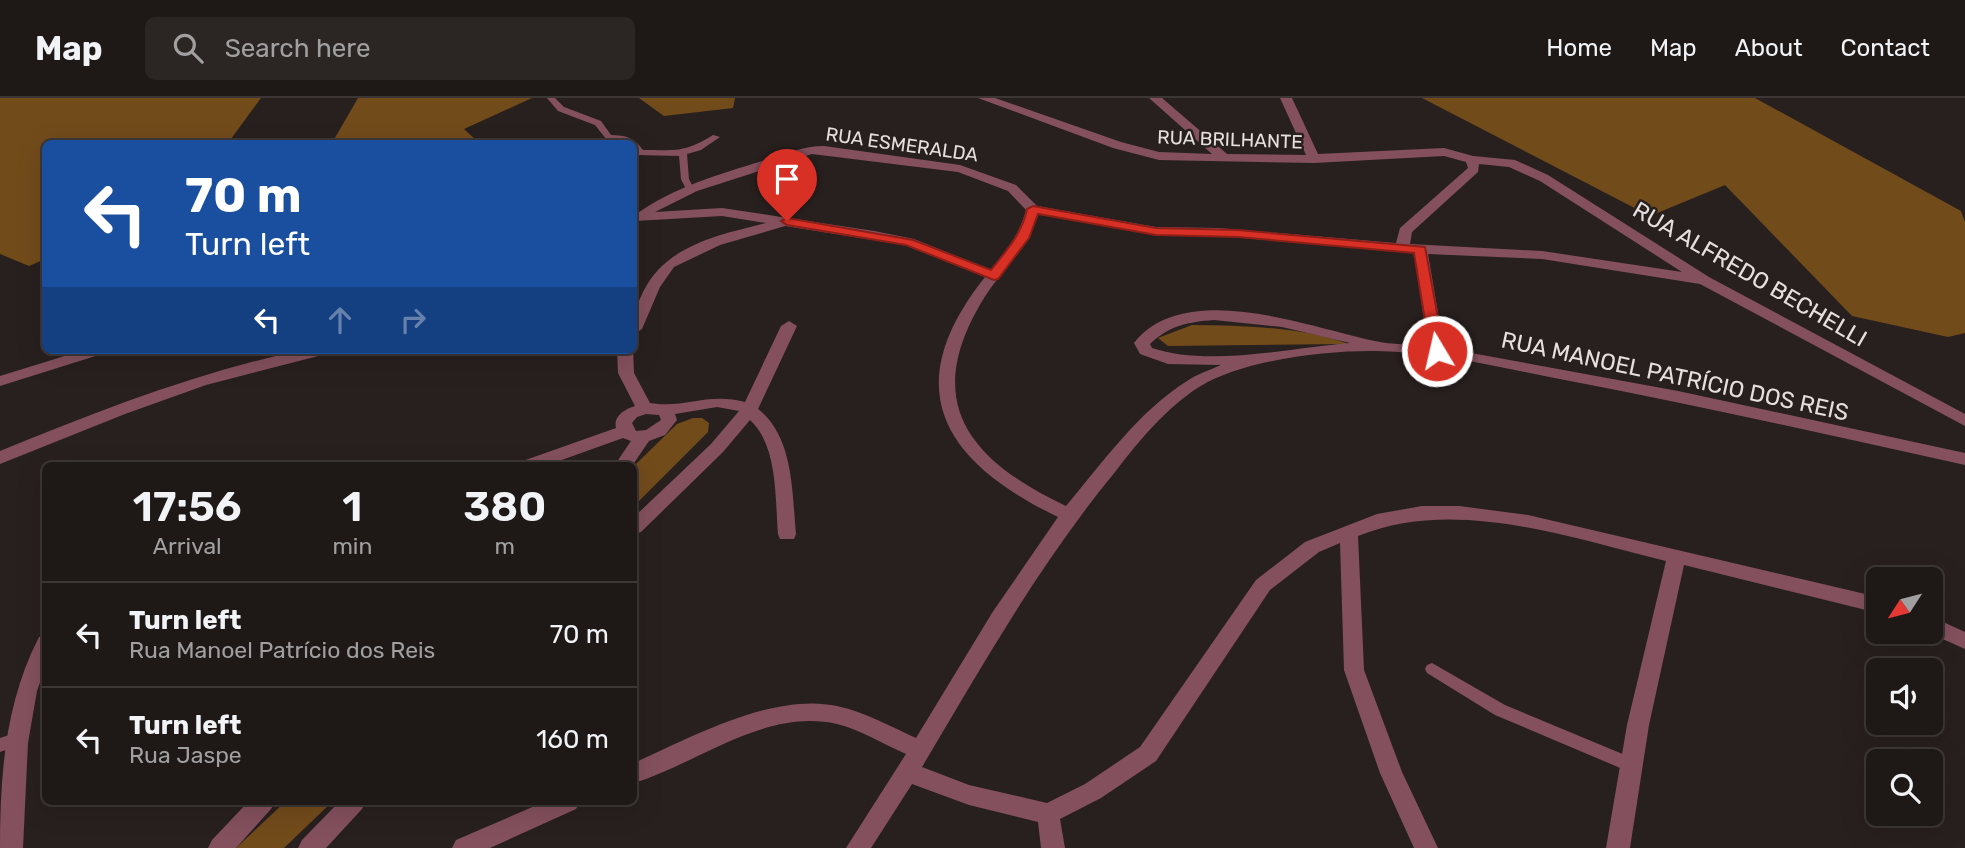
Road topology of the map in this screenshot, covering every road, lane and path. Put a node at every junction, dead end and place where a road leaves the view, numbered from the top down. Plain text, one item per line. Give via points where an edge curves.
1 (551, 98) edge
2 (984, 98) edge
3 (1155, 98) edge
4 (1286, 98) edge
5 (716, 137) dead end
6 (628, 140) edge
7 (637, 149) edge
8 (683, 153) junction
9 (1222, 156) junction
10 (1314, 159) junction
11 (1473, 165) junction
12 (691, 191) junction
13 (1033, 209) junction
14 (638, 219) edge
15 (787, 221) junction
16 (1402, 248) junction
17 (1420, 249) junction
18 (994, 276) junction
19 (1704, 280) junction
20 (637, 323) edge
21 (789, 326) dead end
22 (1375, 346) junction
23 (1437, 351) junction
24 (87, 354) edge
25 (305, 354) edge
26 (624, 354) edge
27 (1245, 360) junction
28 (0, 381) edge
29 (645, 408) junction
30 (749, 410) junction
31 (665, 411) junction
32 (1965, 421) edge
33 (625, 431) junction
34 (643, 437) junction
35 (0, 458) edge
36 (1965, 459) edge
37 (537, 462) edge
38 (625, 462) edge
39 (1069, 515) junction
40 (637, 524) edge
41 (1349, 532) junction
42 (787, 534) dead end
43 (1676, 558) junction
44 (1866, 602) edge
45 (1943, 630) edge
46 (1965, 641) edge
47 (42, 650) edge
48 (1432, 670) dead end
49 (9, 742) edge
50 (919, 750) junction
51 (1631, 765) junction
52 (637, 771) edge
53 (907, 772) junction
54 (260, 805) edge
55 (351, 805) edge
56 (561, 805) edge
57 (1048, 814) junction
58 (11, 848) edge
59 (220, 848) edge
60 (310, 848) edge
61 (464, 848) edge
62 (858, 848) edge
63 (1053, 848) edge
64 (1426, 848) edge
65 (1618, 848) edge

1 - 6 lane via 561,109 598,123 609,136
2 - 9 street, RUA BRILHANTE via 1145,154
3 - 9 street
4 - 10 street
5 - 8 lane
7 - 8 lane via 647,155
8 - 12 lane
9 - 10 street, RUA BRILHANTE
10 - 11 street, RUA BRILHANTE via 1444,152
11 - 16 street via 1447,197 1405,231
11 - 19 street, RUA ALFREDO BECHELLI via 1511,163 1544,178
12 - 13 street, RUA ESMERALDA via 811,150 824,150 960,169 1012,188
12 - 14 street, RUA ESMERALDA
13 - 16 street via 1156,231
13 - 18 street via 1023,238
14 - 15 street via 722,212
15 - 18 street via 909,242
15 - 20 street via 700,248 668,265
16 - 17 street
17 - 19 street via 1542,255
17 - 23 street
18 - 39 street via 976,299 954,346 945,390 949,412 970,449 996,475 1027,497
19 - 32 street, RUA ALFREDO BECHELLI
21 - 30 street
22 - 23 street, RUA MANOEL PATRÍCIO DOS REIS
22 - 27 street, RUA MANOEL PATRÍCIO DOS REIS
22 - 27 street via 1274,320 1207,316 1164,326 1142,343 1146,351 1168,359
23 - 36 street, RUA MANOEL PATRÍCIO DOS REIS via 1678,396
24 - 28 street
25 - 35 street via 184,386
26 - 29 street via 626,377
27 - 39 street, RUA MANOEL PATRÍCIO DOS REIS via 1194,383 1162,408
29 - 31 street
29 - 33 street via 626,417
30 - 31 street via 724,402
30 - 40 street via 717,448
30 - 42 street via 765,425 774,448
31 - 34 street via 668,424
33 - 34 street
33 - 37 street
34 - 38 street
39 - 50 street, RUA MANOEL PATRÍCIO DOS REIS
41 - 43 street via 1377,521 1422,513 1459,513 1528,522
41 - 57 street via 1312,547 1263,585 1147,754 1093,791
41 - 64 street via 1354,670 1391,773
43 - 44 street
43 - 51 street
45 - 46 street
47 - 49 street
48 - 51 lane via 1500,710
49 - 58 street
50 - 52 street via 849,719 825,712 799,713 767,720
50 - 53 street, RUA MANOEL PATRÍCIO DOS REIS
51 - 65 street
53 - 57 street via 969,795
53 - 62 street, RUA MANOEL PATRÍCIO DOS REIS
54 - 59 street
55 - 60 street
56 - 61 street
57 - 63 street

